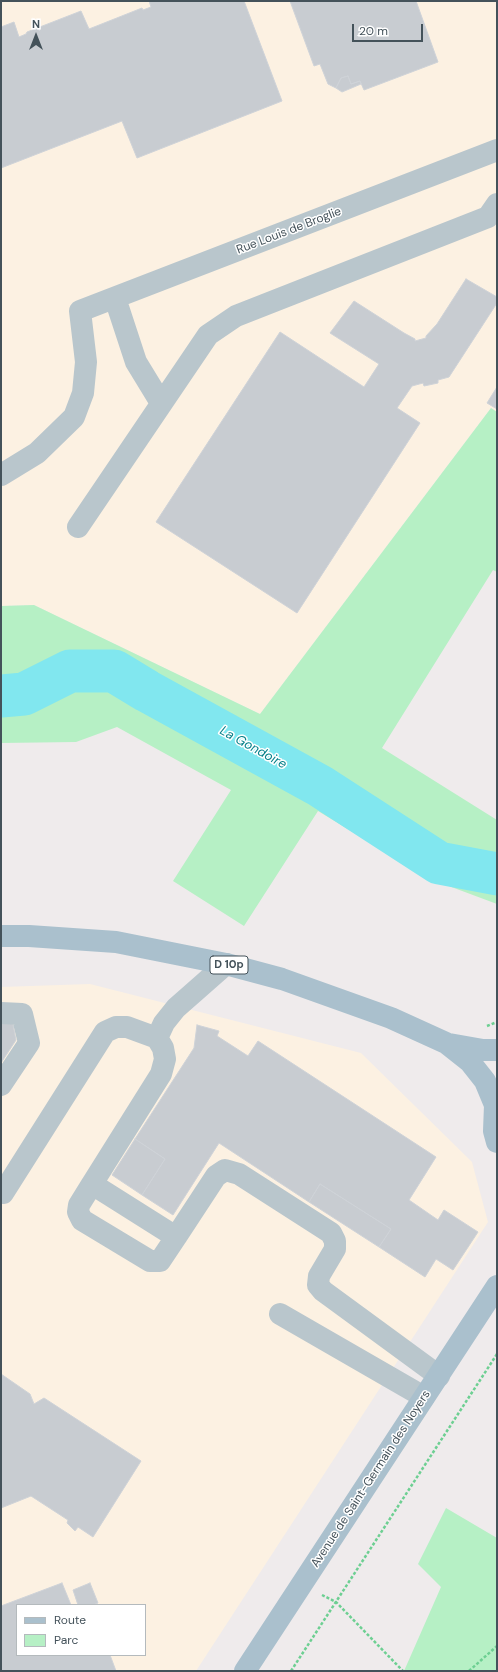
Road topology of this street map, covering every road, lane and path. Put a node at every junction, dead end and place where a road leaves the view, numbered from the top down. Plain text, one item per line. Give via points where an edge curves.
1 (497, 150) edge
2 (497, 204) edge
3 (115, 298) junction
4 (161, 403) junction
5 (1, 475) edge
6 (78, 527) dead end
7 (1, 936) edge
8 (226, 964) junction
9 (1, 1013) edge
10 (157, 1038) junction
11 (446, 1043) junction
12 (497, 1050) edge
13 (1, 1085) edge
14 (496, 1102) edge
15 (497, 1142) edge
16 (92, 1184) junction
17 (3, 1193) dead end
18 (176, 1237) junction
19 (497, 1286) edge
20 (280, 1314) dead end
21 (497, 1354) edge
22 (439, 1376) junction
23 (424, 1397) junction
24 (302, 1585) junction
25 (336, 1602) junction
26 (497, 1646) edge
27 (245, 1671) edge
28 (291, 1671) edge
29 (403, 1671) edge
30 (469, 1671) edge

1 - 3 street, Rue Louis de Broglie
2 - 4 street via 488,217 236,316 208,335
3 - 4 street via 136,362
3 - 5 street, Rue Louis de Broglie via 80,311 86,362 83,393 74,417 37,453
4 - 6 street
7 - 8 main road, D 10p via 116,942
8 - 10 street via 176,1008 164,1023
8 - 11 main road, D 10p via 282,979 376,1012
9 - 13 street via 22,1014 30,1043
10 - 16 street via 164,1048 165,1059 161,1074
10 - 17 street via 127,1027 116,1027 106,1032
11 - 12 main road, D 10p
11 - 14 main road, D 10p via 470,1062 485,1080
14 - 15 main road via 494,1131
16 - 18 street
16 - 18 street via 79,1205 78,1212 82,1220 150,1262 160,1262
18 - 22 street via 216,1176 225,1170 239,1174 331,1233 335,1249 319,1276 318,1285
19 - 22 main road, Avenue de Saint-Germain des Noyers
20 - 23 street
21 - 25 path
22 - 23 main road, Avenue de Saint-Germain des Noyers
23 - 24 main road, Avenue de Saint-Germain des Noyers
24 - 25 path
24 - 27 main road, Avenue de Saint-Germain des Noyers
25 - 28 path
25 - 29 path
26 - 30 path

